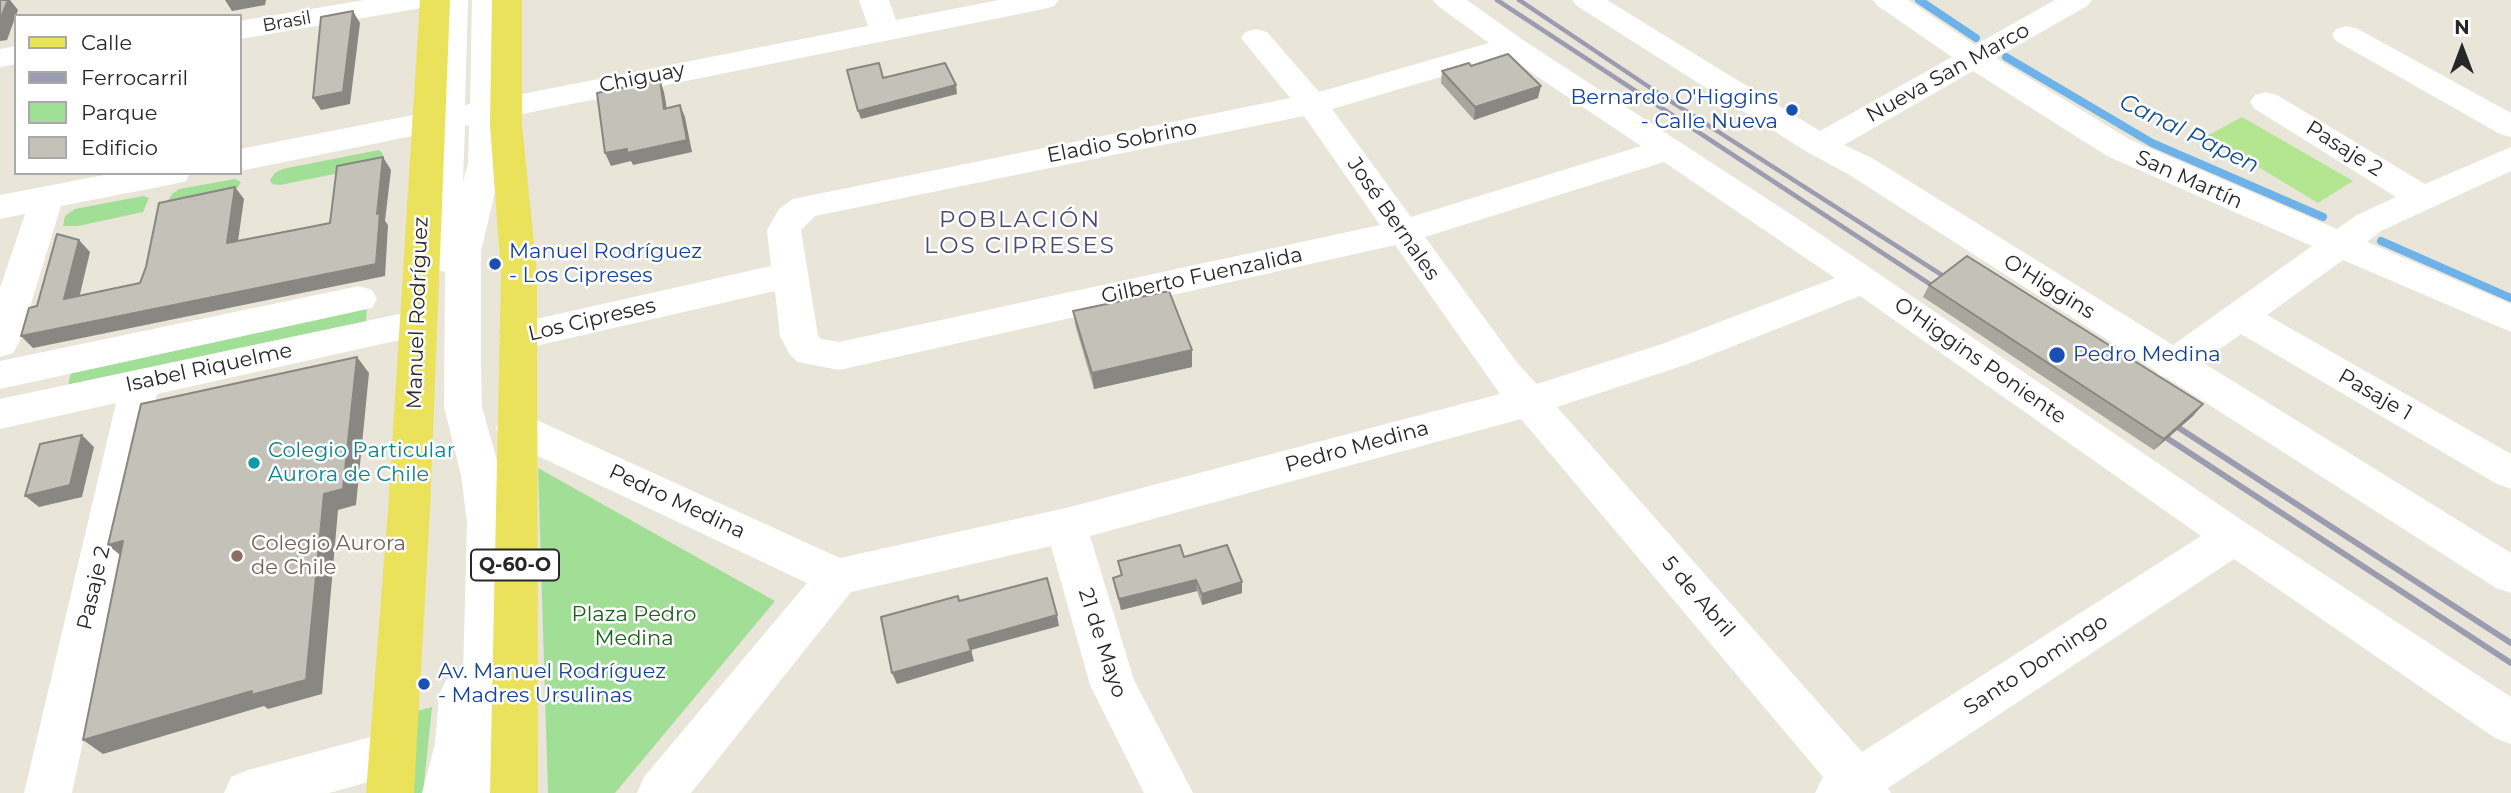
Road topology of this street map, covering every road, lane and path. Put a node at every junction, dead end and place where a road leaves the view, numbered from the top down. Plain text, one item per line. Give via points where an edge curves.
1 (416, 0) edge
2 (435, 0) edge
3 (453, 0) edge
4 (487, 0) edge
5 (507, 0) edge
6 (874, 0) edge
7 (1044, 0) edge
8 (1448, 0) edge
9 (1587, 0) edge
10 (1888, 0) edge
11 (2077, 0) edge
12 (242, 30) edge
13 (884, 30) junction
14 (2347, 35) dead end
15 (1256, 38) dead end
16 (1512, 46) junction
17 (1974, 58) junction
18 (2266, 102) dead end
19 (1312, 104) junction
20 (495, 108) junction
21 (438, 120) junction
22 (2511, 127) edge
23 (1819, 145) junction
24 (1669, 149) junction
25 (2511, 158) edge
26 (242, 160) edge
27 (155, 175) edge
28 (88, 182) edge
29 (2421, 197) junction
30 (47, 198) junction
31 (0, 207) edge
32 (1401, 232) junction
33 (2339, 246) junction
34 (789, 275) junction
35 (1864, 281) junction
36 (359, 299) dead end
37 (2240, 317) junction
38 (2511, 319) edge
39 (418, 323) junction
40 (518, 336) junction
41 (0, 343) edge
42 (2172, 365) junction
43 (0, 375) edge
44 (140, 383) junction
45 (1528, 402) junction
46 (0, 414) edge
47 (516, 428) junction
48 (2511, 474) edge
49 (1066, 525) junction
50 (2234, 537) junction
51 (2511, 575) edge
52 (838, 577) junction
53 (2511, 723) edge
54 (391, 773) edge
55 (1854, 789) edge
56 (48, 793) edge
57 (247, 793) edge
58 (446, 793) edge
59 (483, 793) edge
60 (514, 793) edge
61 (661, 793) edge
62 (1169, 793) edge

1 - 12 street, Brasil
2 - 21 main road, Manuel Rodríguez
3 - 21 street
4 - 20 street
5 - 20 main road, Q-60-O
6 - 13 street
7 - 13 street, Chiguay
8 - 16 street, O'Higgins Poniente
9 - 23 street, O'Higgins
10 - 17 street, San Martín
11 - 17 street, Nueva San Marco
13 - 20 street, Chiguay
14 - 22 street
15 - 19 street, José Bernales
16 - 19 street, Eladio Sobrino
16 - 24 street, O'Higgins Poniente
17 - 23 street, Nueva San Marco
17 - 33 street, San Martín via 2119,148
18 - 29 street, Pasaje 2
19 - 32 street, José Bernales
19 - 34 street, Eladio Sobrino via 814,204 797,211 786,223
20 - 21 street, Chiguay
20 - 40 main road, Q-60-O via 519,274
20 - 59 street via 463,251 463,407 488,522
21 - 26 street, Chiguay
21 - 39 main road, Manuel Rodríguez
21 - 58 street via 443,407 463,498 467,553 461,716
23 - 42 street, O'Higgins via 1860,166
24 - 32 street, Gilberto Fuenzalida
24 - 35 street, O'Higgins Poniente
25 - 29 street
27 - 28 street
28 - 30 street
29 - 33 street via 2380,216
30 - 31 street
30 - 41 street
32 - 34 street, Gilberto Fuenzalida via 839,356 819,355 803,345
32 - 45 street, José Bernales
33 - 37 street
33 - 38 street, San Martín
34 - 40 street, Los Cipreses
35 - 45 street, Pedro Medina via 1675,354
35 - 50 street, O'Higgins Poniente
36 - 43 street
37 - 42 street
37 - 48 street, Pasaje 1
39 - 44 street, Isabel Riquelme
39 - 54 main road, Manuel Rodríguez
40 - 47 main road, Q-60-O
42 - 51 street, O'Higgins
44 - 46 street, Isabel Riquelme
44 - 56 street, Pasaje 2
45 - 49 street, Pedro Medina
45 - 55 street, 5 de Abril
47 - 52 street, Pedro Medina
47 - 60 main road, Q-60-O
49 - 52 street, Pedro Medina
49 - 62 street, 21 de Mayo via 1113,685
50 - 53 street, O'Higgins Poniente
50 - 55 street, Santo Domingo
52 - 61 street
54 - 57 street

